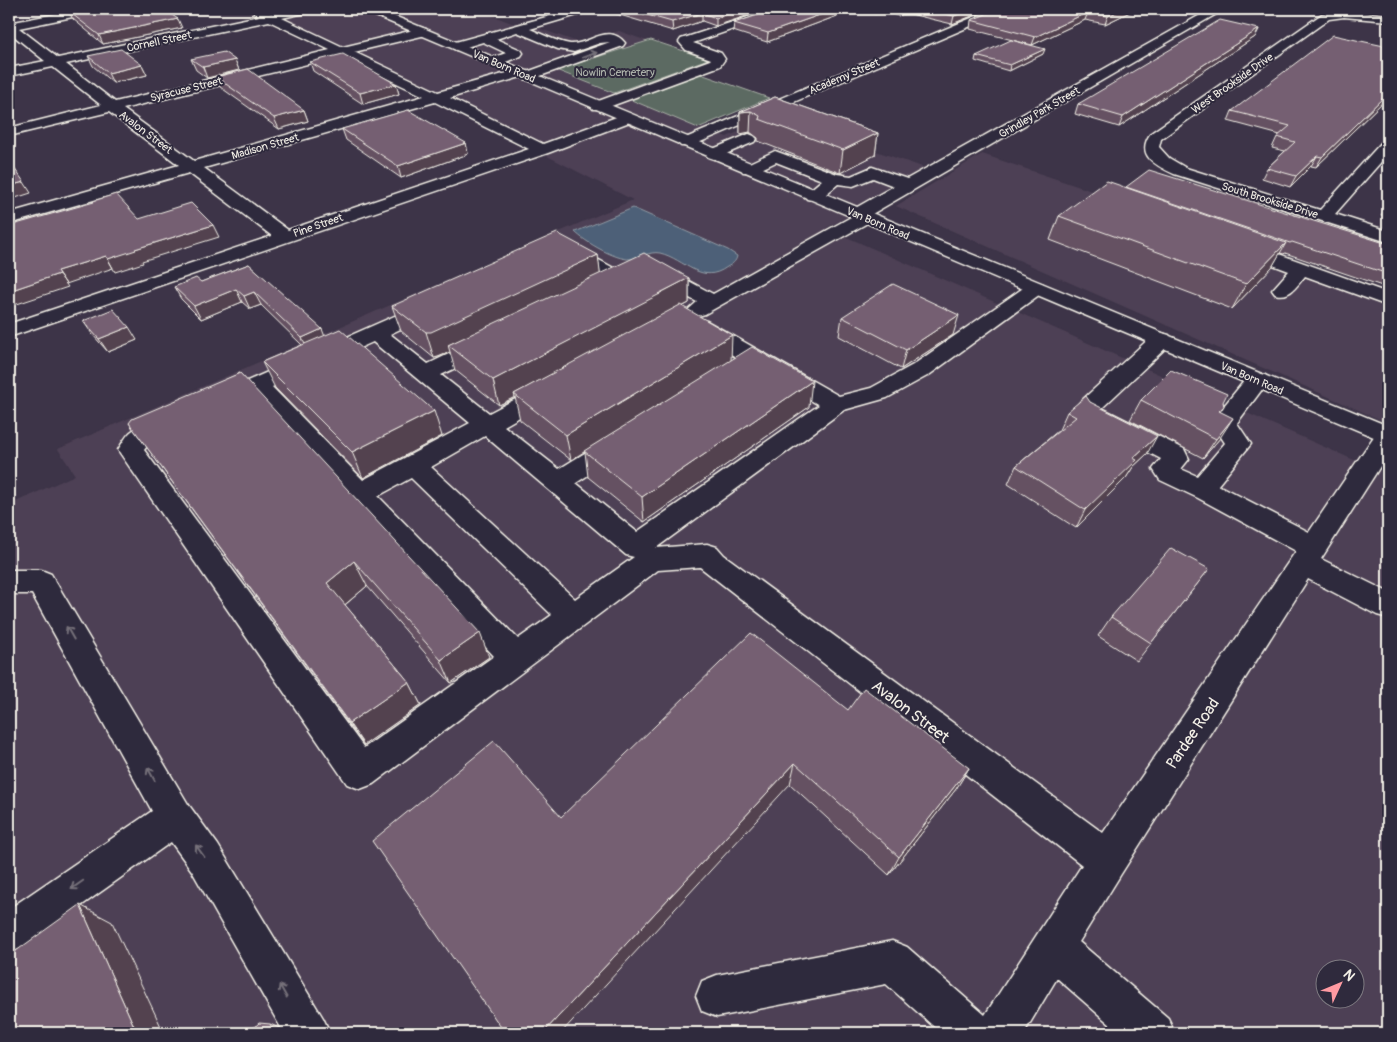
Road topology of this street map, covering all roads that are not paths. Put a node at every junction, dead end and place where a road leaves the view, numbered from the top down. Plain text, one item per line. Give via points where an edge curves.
1 (97, 9) edge
2 (254, 9) edge
3 (309, 9) edge
4 (586, 9) edge
5 (782, 9) edge
6 (1002, 9) edge
7 (1219, 9) edge
8 (380, 10) edge
9 (270, 17) junction
10 (1388, 18) edge
11 (9, 26) edge
12 (518, 28) junction
13 (422, 32) junction
14 (484, 38) junction
15 (456, 46) junction
16 (341, 51) junction
17 (495, 62) junction
18 (54, 63) junction
19 (9, 72) edge
20 (524, 75) junction
21 (437, 98) junction
22 (598, 106) junction
23 (112, 107) junction
24 (627, 118) junction
25 (9, 132) edge
26 (749, 139) dead end
27 (686, 143) junction
28 (1388, 145) edge
29 (542, 150) junction
30 (714, 154) junction
31 (1155, 155) joint
32 (191, 167) junction
33 (748, 169) junction
34 (834, 179) junction
35 (909, 186) junction
36 (813, 195) junction
37 (862, 216) junction
38 (1323, 216) junction
39 (9, 219) edge
40 (284, 236) junction
41 (1388, 237) edge
42 (1223, 240) edge
43 (544, 256) edge
44 (1300, 270) junction
45 (1036, 288) junction
46 (1282, 290) dead end
47 (455, 296) edge
48 (1388, 300) edge
49 (713, 302) junction
50 (9, 331) edge
51 (375, 333) junction
52 (504, 336) edge
53 (1161, 340) junction
54 (754, 358) junction
55 (730, 373) edge
56 (424, 375) junction
57 (572, 378) edge
58 (1257, 380) junction
59 (258, 385) junction
60 (836, 405) junction
61 (486, 426) junction
62 (639, 431) edge
63 (1388, 435) edge
64 (413, 465) junction
65 (557, 483) junction
66 (1206, 491) junction
67 (360, 494) junction
68 (1310, 556) junction
69 (9, 582) edge
70 (1388, 606) edge
71 (574, 616) junction
72 (516, 658) junction
73 (175, 817) junction
74 (1107, 860) junction
75 (9, 933) edge
76 (1052, 946) junction
77 (717, 996) dead end
78 (308, 1033) edge
79 (973, 1033) edge
80 (998, 1033) edge
81 (1153, 1033) edge

1 - 11 street
2 - 9 street
3 - 9 street, Cornell Street
4 - 12 street
5 - 22 street via 685,42 716,56 715,63
6 - 27 street, Academy Street
7 - 35 street, Grindley Park Street
8 - 13 street, Van Born Road
9 - 16 street
9 - 18 street, Cornell Street
10 - 31 street, West Brookside Drive via 1344,14 1326,16 1156,136 1151,143
11 - 18 street, Avalon Street
12 - 14 street
20 -> 12 street, Madison Street via 619,43 601,39 574,48
13 - 15 street, Van Born Road
13 - 16 street, Syracuse Street
14 - 15 street
14 - 17 street via 517,53
15 - 17 street, Van Born Road
16 - 21 street
16 - 23 street, Syracuse Street
17 - 20 street, Van Born Road
18 - 19 street, Cornell Street
18 - 23 street, Avalon Street
20 - 21 street, Madison Street
20 - 22 street, Van Born Road
21 - 29 street
21 - 32 street, Madison Street
22 - 24 street, Van Born Road
23 - 25 street, Syracuse Street
23 - 32 street, Avalon Street
24 - 27 street, Van Born Road
24 - 29 street, Pine Street
26 - 30 street
27 - 30 street, Van Born Road
28 - 38 street
29 - 40 street, Pine Street
30 - 33 street, Van Born Road
31 - 38 street, South Brookside Drive via 1172,167 1194,176
32 - 39 street, Madison Street
32 - 40 street, Avalon Street
33 - 34 street via 775,156
33 - 36 street, Van Born Road
34 - 35 street via 853,182 872,172
34 - 36 street
35 - 37 street, Grindley Park Street
36 - 37 street, Van Born Road
37 - 45 street, Van Born Road
37 - 49 street, Grindley Park Street
38 - 41 street, South Brookside Drive
40 - 50 street, Pine Street
42 - 44 street
43 - 49 street via 562,248 611,284 648,267
44 - 46 street
44 - 48 street
45 - 53 street, Van Born Road
45 - 60 street via 922,370 879,393
47 - 51 street
49 - 54 street, Grindley Park Street via 681,320
51 - 56 street
51 - 59 street
52 - 56 street
53 - 58 street, Van Born Road
53 - 66 street via 1089,406 1091,412 1175,455 1176,459 1166,469 1169,474
54 - 55 street
54 - 60 street
56 - 61 street
57 - 61 street
58 - 63 street, Van Born Road
58 - 66 street via 1224,423 1238,444 1202,487
59 - 67 street
59 - 72 street via 140,437 131,450 360,772
60 - 65 street via 636,547
61 - 64 street
61 - 65 street
62 - 65 street
63 - 68 street, Pardee Road
64 - 67 street
64 - 71 street
66 - 68 street
67 - 72 street
68 - 70 street
68 - 74 street, Pardee Road
73 -> 69 street via 41,582
71 - 72 street
71 - 74 street, Avalon Street via 652,559 708,555 714,563
73 -> 75 street
78 -> 73 street via 205,858
74 - 76 street, Pardee Road
76 - 80 street, Pardee Road
76 - 81 street
77 - 79 street via 892,962

